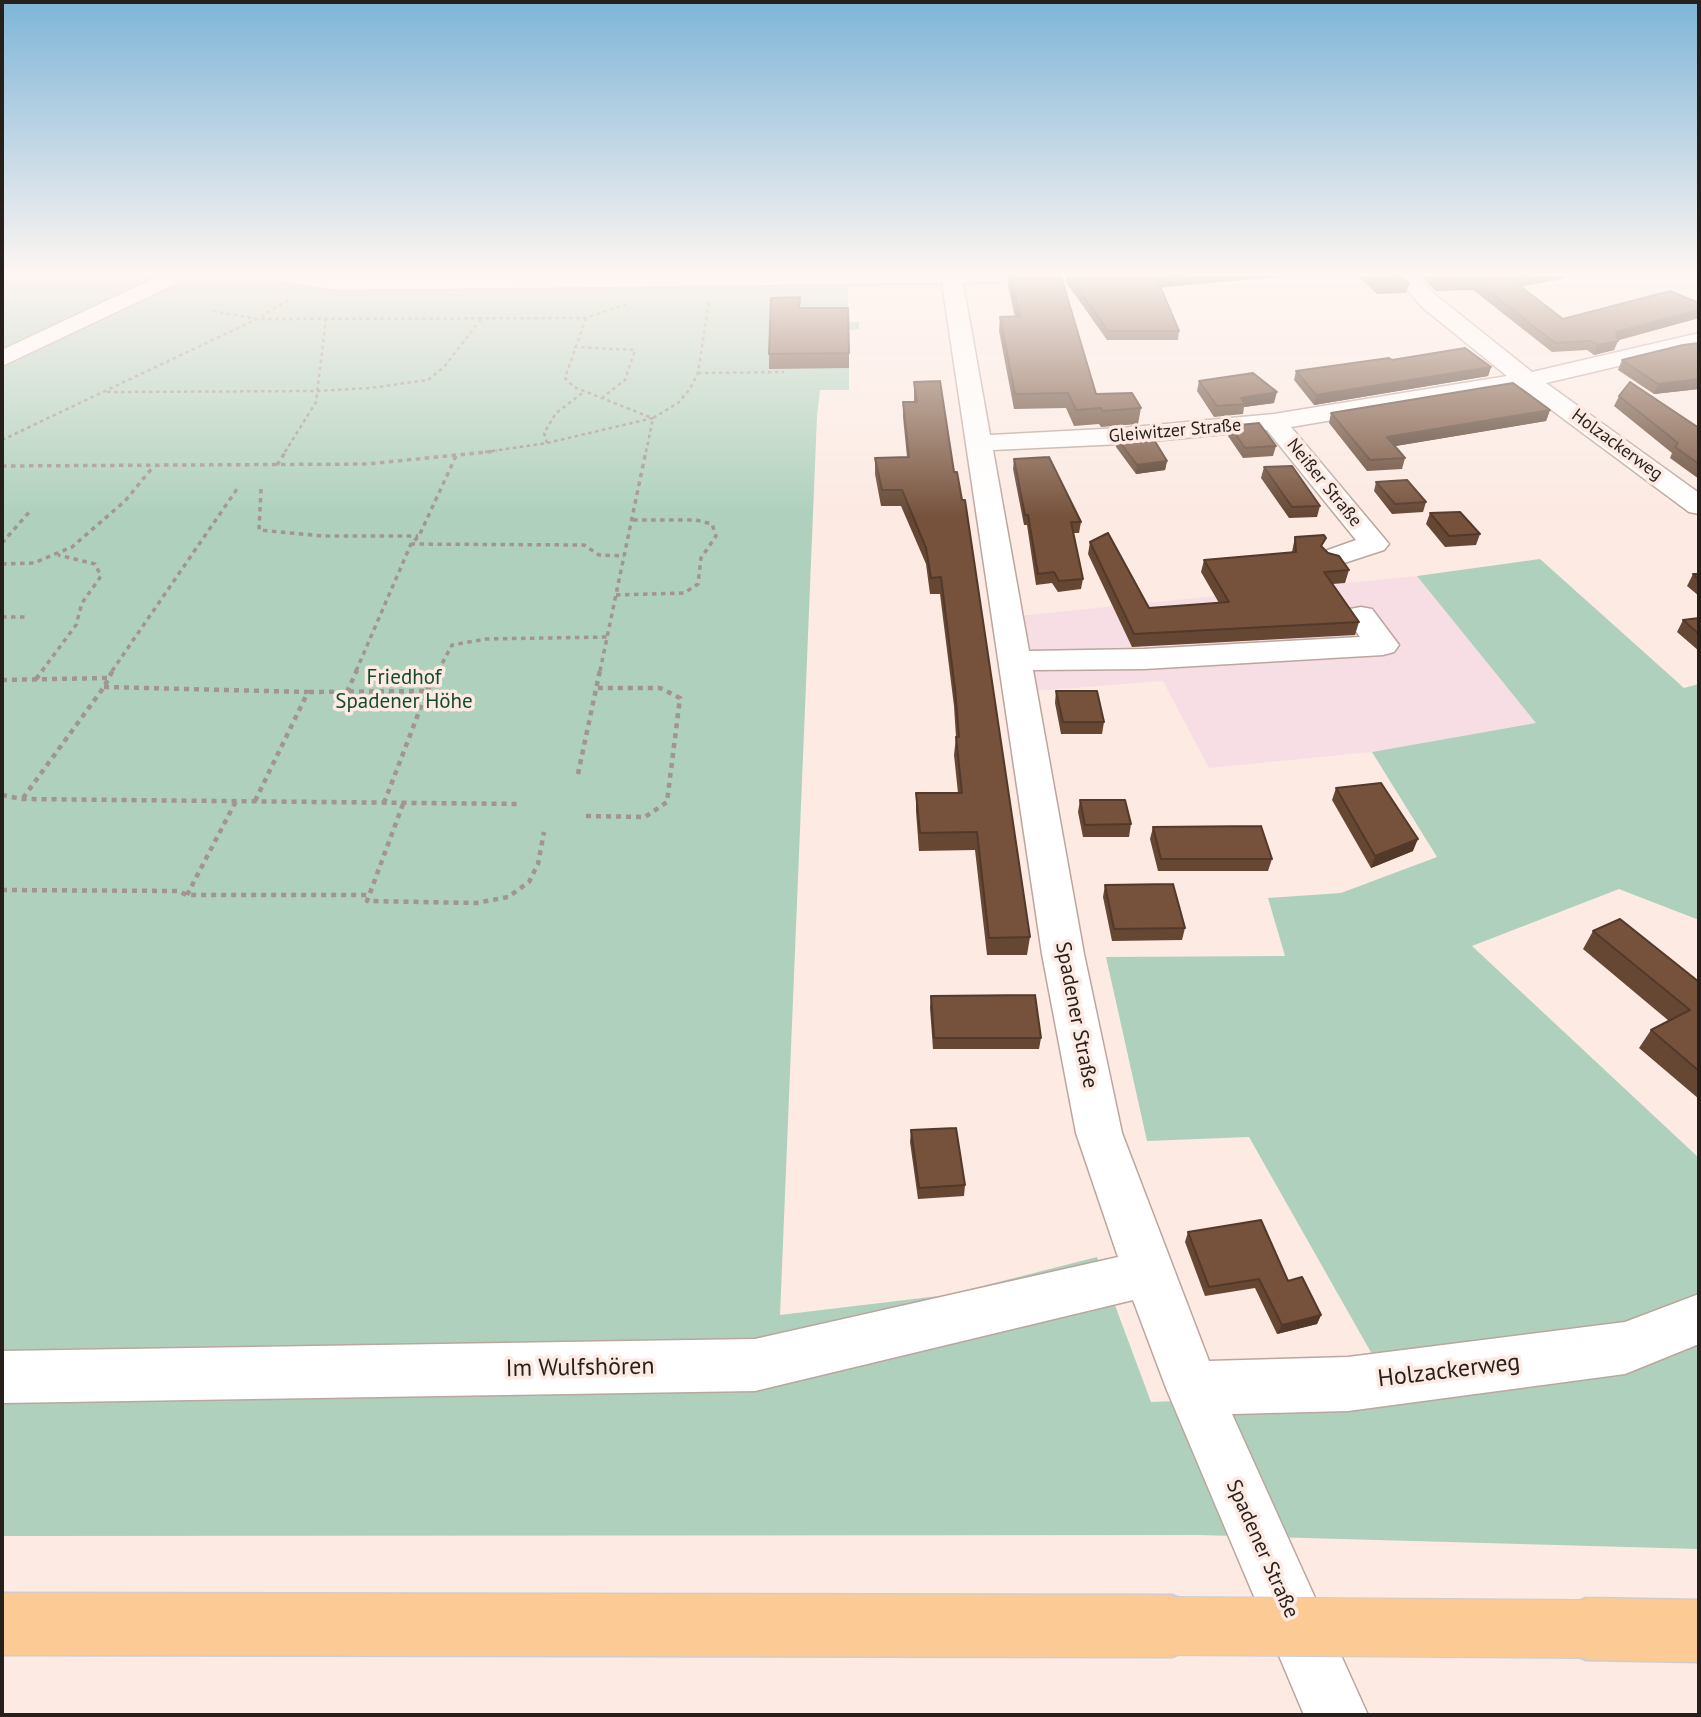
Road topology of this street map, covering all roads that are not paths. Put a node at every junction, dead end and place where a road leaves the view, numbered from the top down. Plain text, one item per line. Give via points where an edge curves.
1 (964, 356) edge
2 (1497, 356) edge
3 (1630, 356) edge
4 (1527, 380) junction
5 (1274, 422) junction
6 (979, 443) junction
7 (1699, 506) edge
8 (1335, 557) edge
9 (1361, 616) dead end
10 (1015, 662) junction
11 (1149, 1273) junction
12 (1699, 1319) edge
13 (2, 1377) edge
14 (1193, 1388) junction
15 (2, 1624) edge
16 (1699, 1631) edge
17 (1336, 1715) edge

1 - 6 street, Spadener Straße
2 - 4 street, Holzackerweg
3 - 4 street, Gleiwitzer Straße
4 - 5 street, Gleiwitzer Straße
4 - 7 street, Holzackerweg
5 - 6 street, Gleiwitzer Straße
5 - 8 street, Neißer Straße via 1374,544
6 - 10 street, Spadener Straße
9 - 10 street via 1383,645
10 - 11 street, Spadener Straße via 1063,954 1099,1133
11 - 13 street, Im Wulfshören via 755,1365
11 - 14 street, Spadener Straße
12 - 14 street, Holzackerweg via 1625,1348 1348,1384
14 - 17 street, Spadener Straße
15 - 16 highway, bridge

